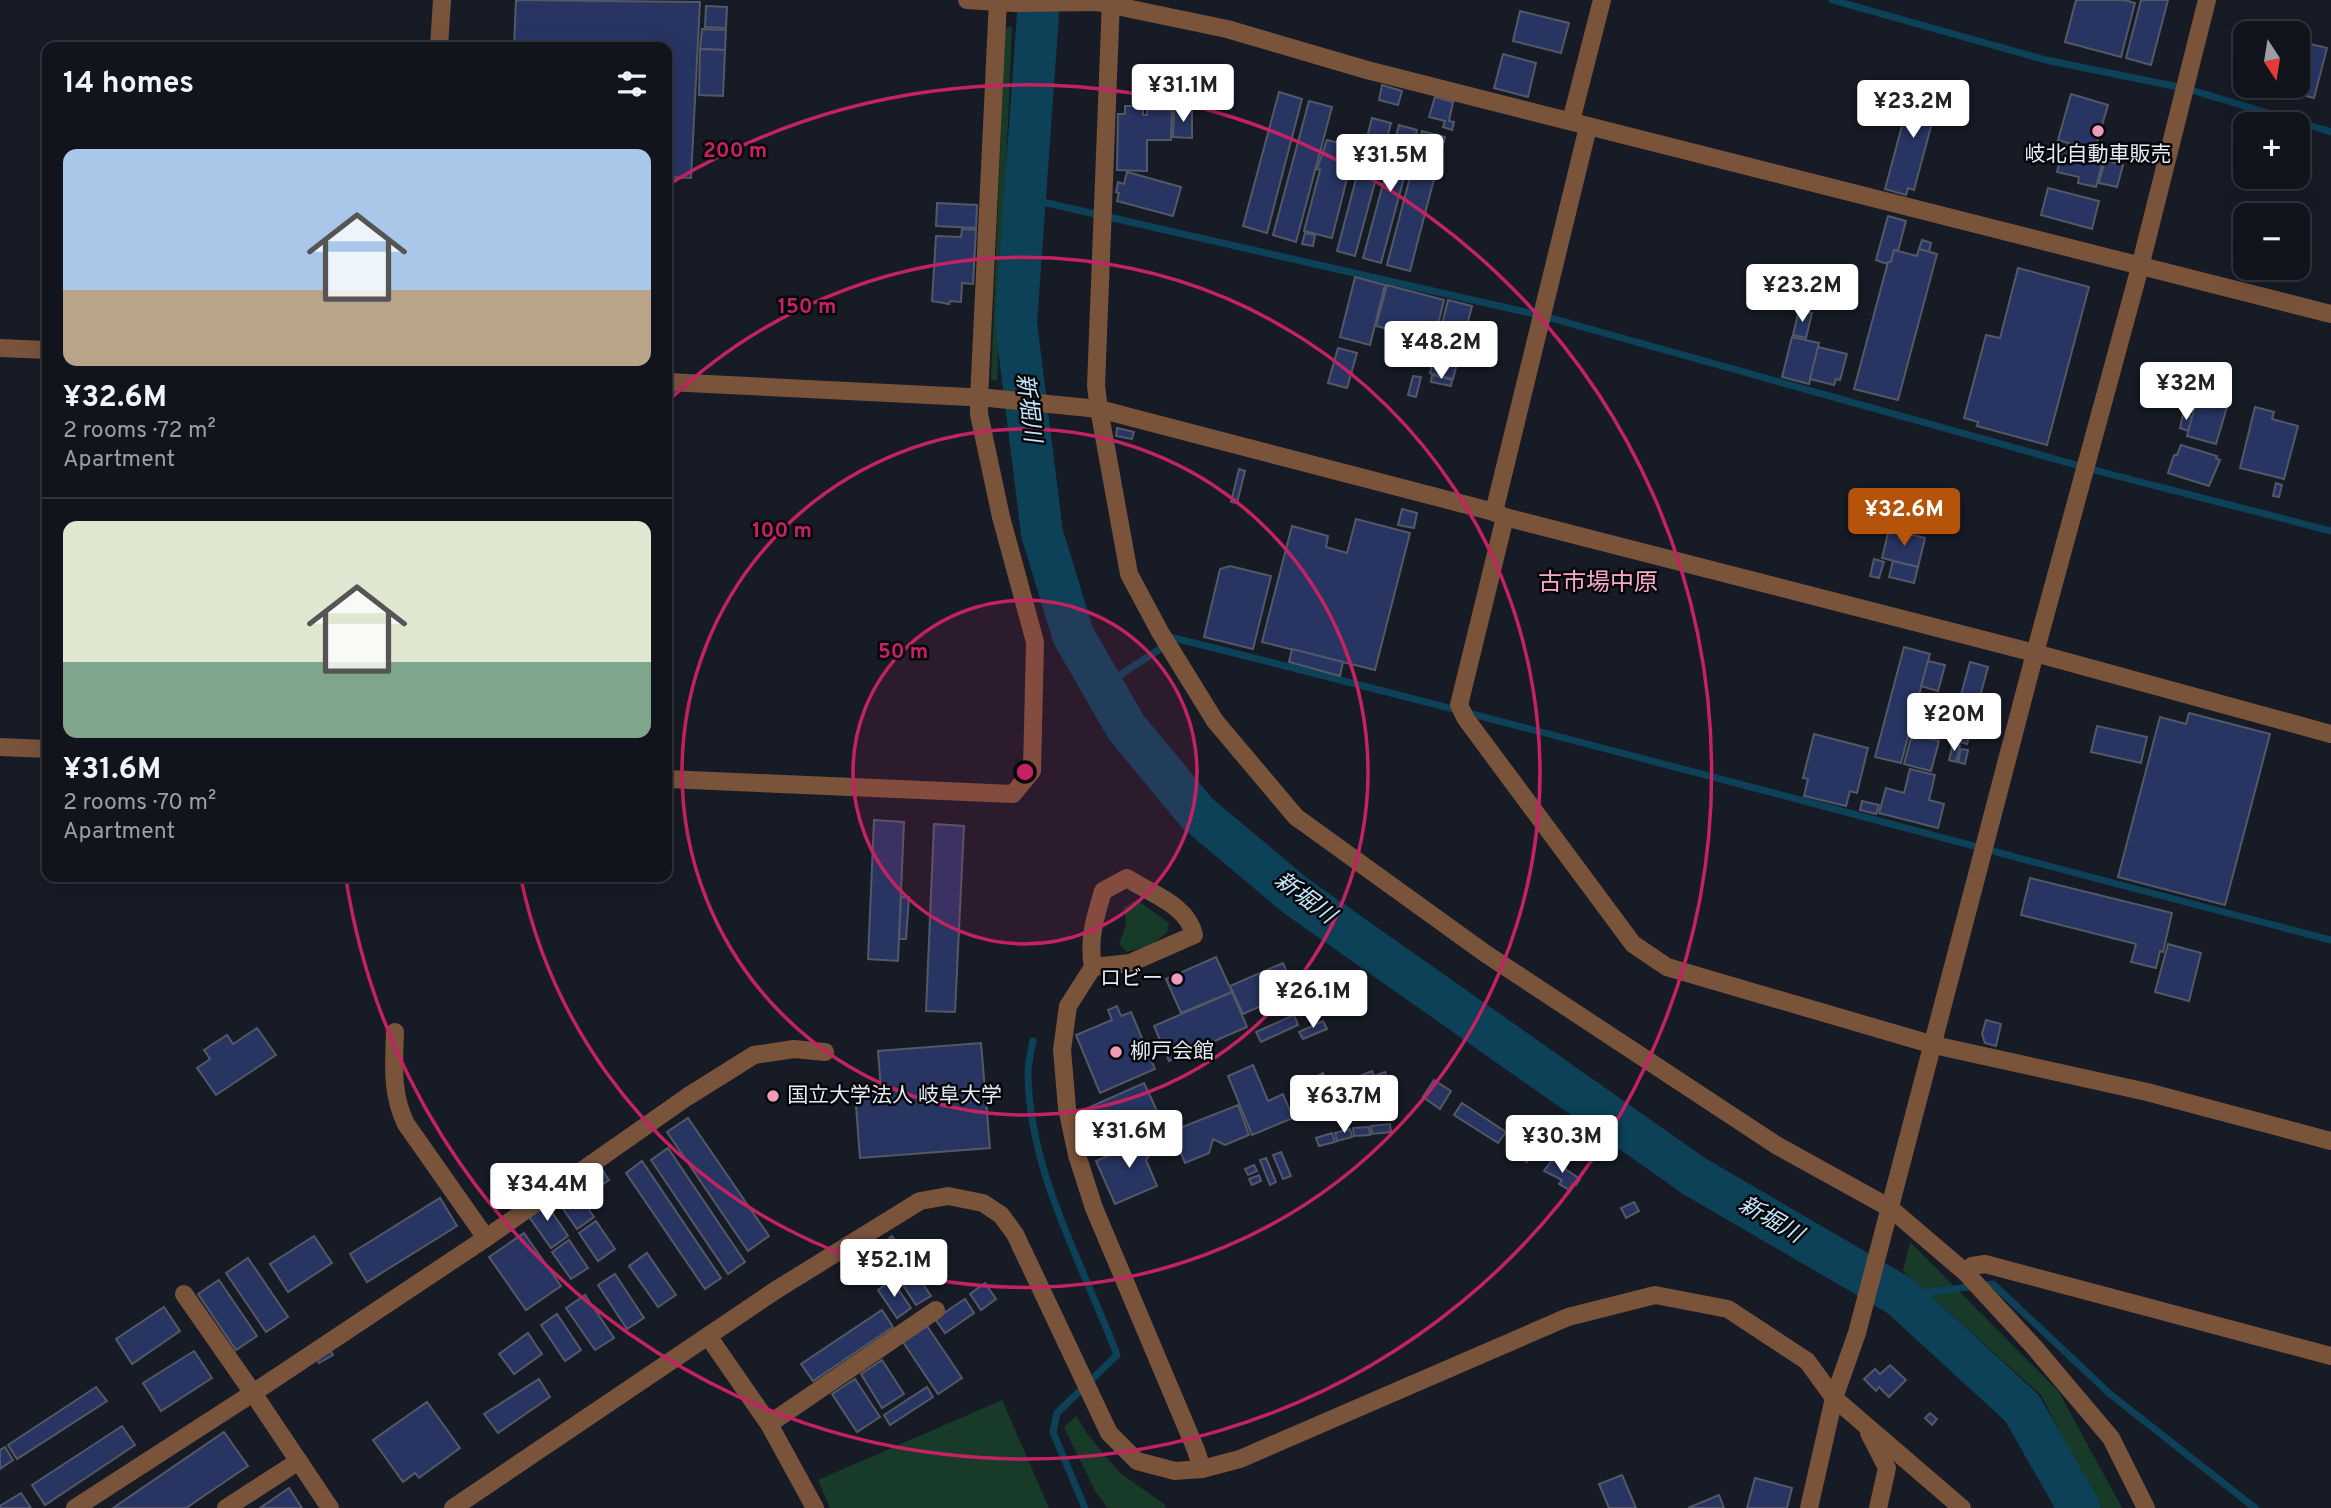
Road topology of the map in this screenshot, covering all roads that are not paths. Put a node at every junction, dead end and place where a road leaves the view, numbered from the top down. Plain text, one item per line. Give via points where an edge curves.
1 (442, 0) edge
2 (967, 0) edge
3 (1602, 0) edge
4 (2207, 0) edge
5 (1003, 1) edge
6 (1106, 2) edge
7 (439, 42) edge
8 (1579, 124) junction
9 (2140, 267) junction
10 (2331, 314) edge
11 (0, 348) edge
12 (42, 350) edge
13 (672, 382) edge
14 (984, 399) junction
15 (1093, 409) junction
16 (1499, 515) junction
17 (2035, 653) junction
18 (2331, 734) edge
19 (0, 747) edge
20 (42, 749) edge
21 (672, 779) edge
22 (1093, 967) junction
23 (395, 1032) dead end
24 (1934, 1045) junction
25 (825, 1052) dead end
26 (2331, 1141) edge
27 (1888, 1214) junction
28 (486, 1238) junction
29 (1965, 1272) junction
30 (184, 1294) dead end
31 (936, 1310) dead end
32 (708, 1336) junction
33 (2331, 1356) edge
34 (253, 1393) junction
35 (1834, 1398) junction
36 (769, 1424) junction
37 (1866, 1426) junction
38 (299, 1461) junction
39 (1202, 1469) junction
40 (458, 1507) edge
41 (75, 1508) edge
42 (226, 1508) edge
43 (330, 1508) edge
44 (814, 1508) edge
45 (1809, 1508) edge
46 (1878, 1508) edge
47 (1962, 1508) edge
48 (2146, 1508) edge

1 - 7 street
2 - 5 street
3 - 8 street
4 - 9 street
5 - 6 street
5 - 14 street
6 - 8 street via 1227,29 1367,71
6 - 15 street
8 - 9 street
8 - 16 street
9 - 10 street
9 - 17 street
11 - 12 street
13 - 14 street
14 - 15 street
14 - 21 street via 979,414 1035,642 1032,771 1013,794
15 - 16 street
15 - 27 street via 1129,574 1215,721 1296,817 1486,954
16 - 17 street
16 - 24 street via 1459,705 1633,944 1667,967
17 - 18 street
17 - 24 street
19 - 20 street
22 - 22 street via 1130,963 1194,935 1192,921 1128,878 1103,891 1092,928
22 - 39 street via 1068,1006 1062,1050 1067,1108 1094,1208
23 - 28 street via 397,1107
24 - 26 street via 2147,1092
24 - 27 street
25 - 28 street via 794,1049 754,1055
27 - 29 street
27 - 35 street via 1857,1333
28 - 34 street
29 - 33 street via 1985,1264
29 - 48 street via 2112,1437
30 - 34 street
31 - 36 street
32 - 36 street
32 - 39 street via 920,1201 947,1196 983,1203 1001,1215 1015,1234 1109,1433 1138,1461 1175,1471
32 - 40 street
34 - 38 street
34 - 41 street
35 - 37 street
35 - 39 street via 1807,1361 1728,1309 1655,1295 1568,1317 1240,1459
35 - 45 street
36 - 44 street
37 - 46 street via 1887,1468
37 - 47 street
38 - 42 street
38 - 43 street

